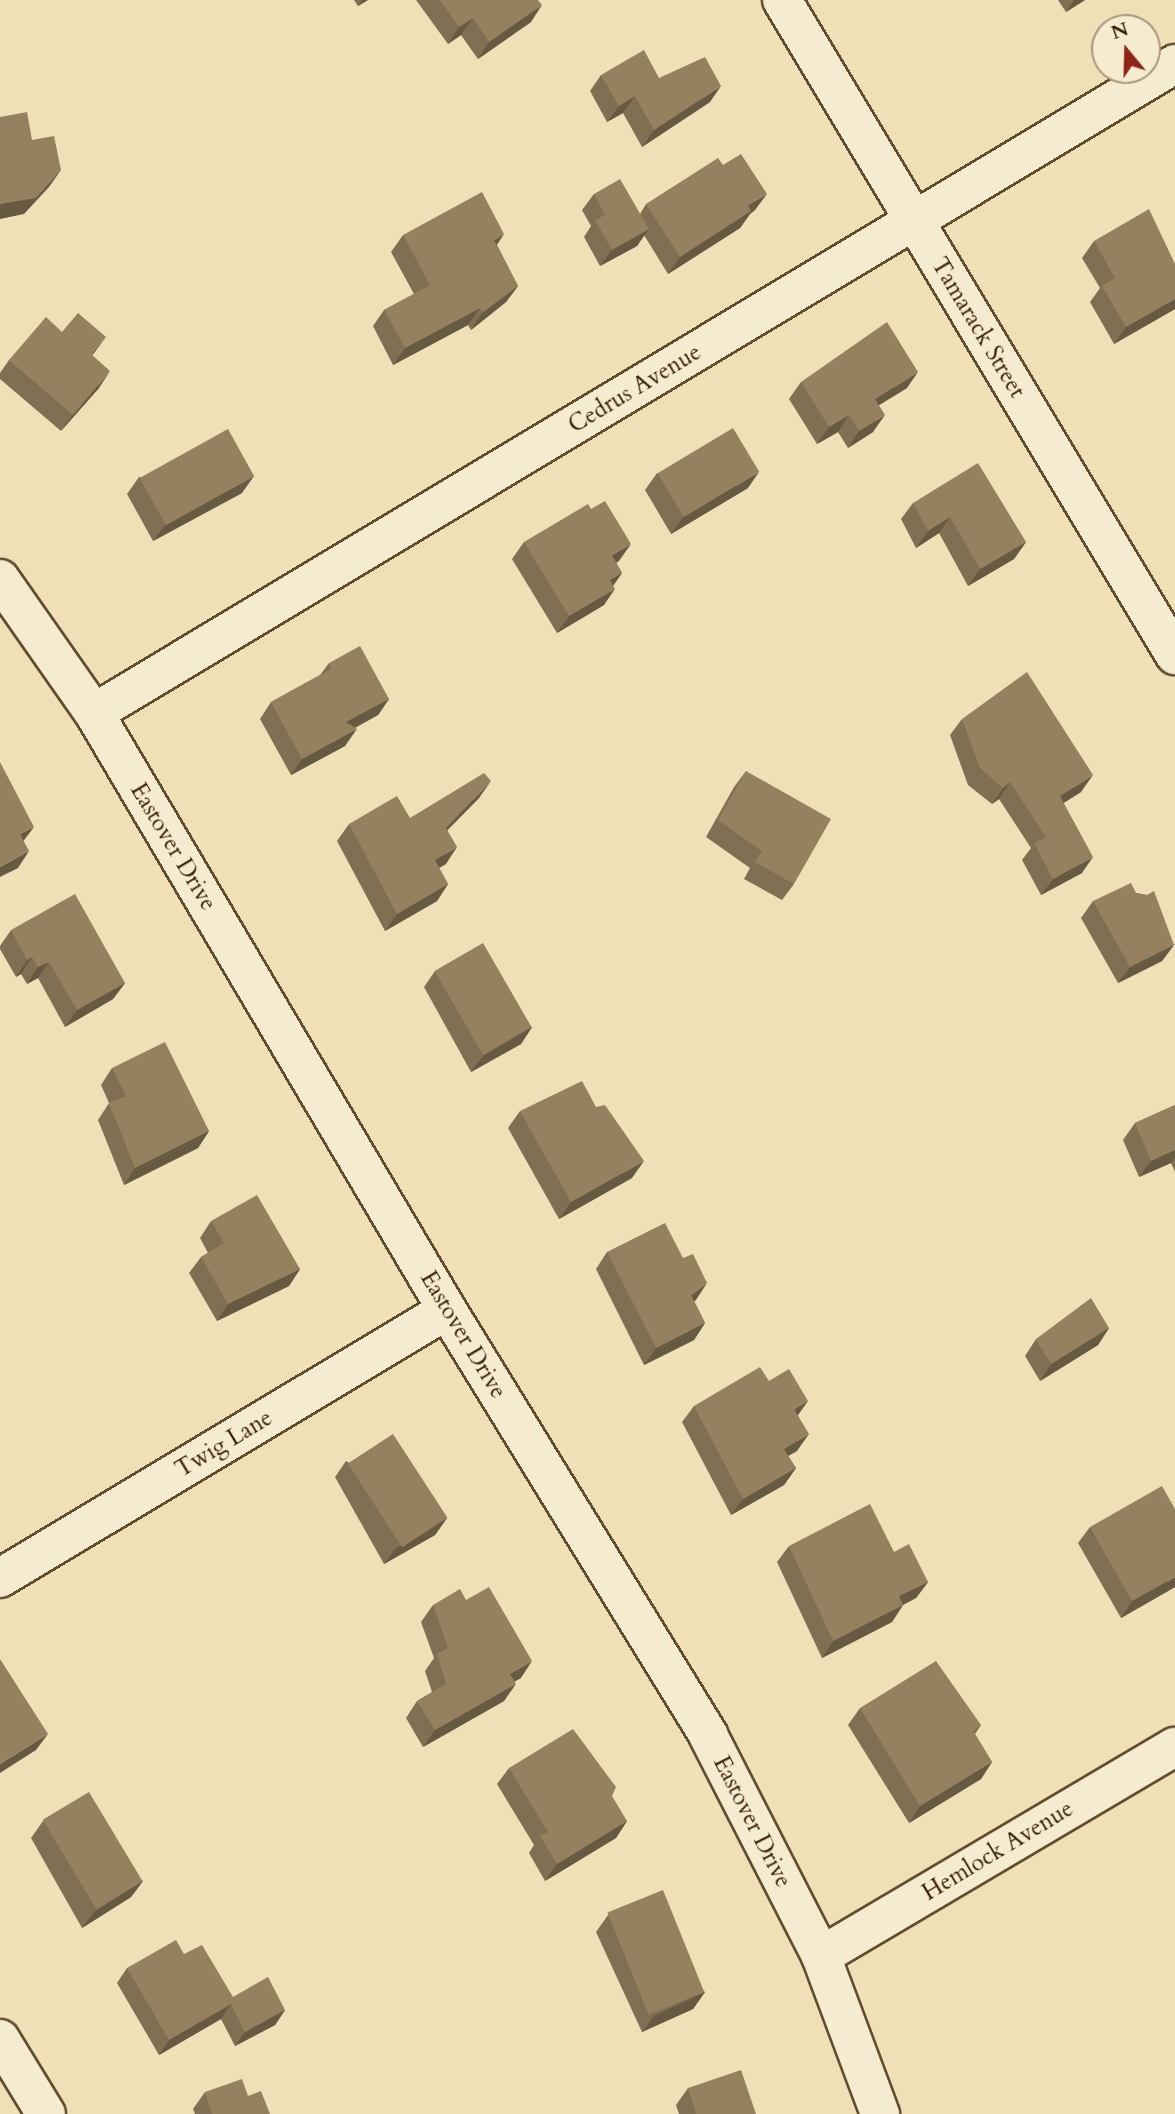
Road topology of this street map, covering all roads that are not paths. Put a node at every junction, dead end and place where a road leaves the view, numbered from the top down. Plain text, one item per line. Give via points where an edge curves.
1 (782, 0) edge
2 (1175, 64) edge
3 (914, 221) junction
4 (0, 579) edge
5 (1175, 655) edge
6 (94, 713) junction
7 (447, 1310) junction
8 (0, 1578) edge
9 (1175, 1747) edge
10 (821, 1956) junction
11 (0, 2039) edge
12 (46, 2114) edge
13 (880, 2114) edge

1 - 3 street, Tamarack Street
2 - 3 street, Cedrus Avenue
3 - 5 street, Tamarack Street
3 - 6 street, Cedrus Avenue
4 - 6 street, Eastover Drive
6 - 7 street, Eastover Drive
7 - 8 street, Twig Lane
7 - 10 street, Eastover Drive via 708,1735
9 - 10 street, Hemlock Avenue
10 - 13 street, Eastover Drive
11 - 12 street

